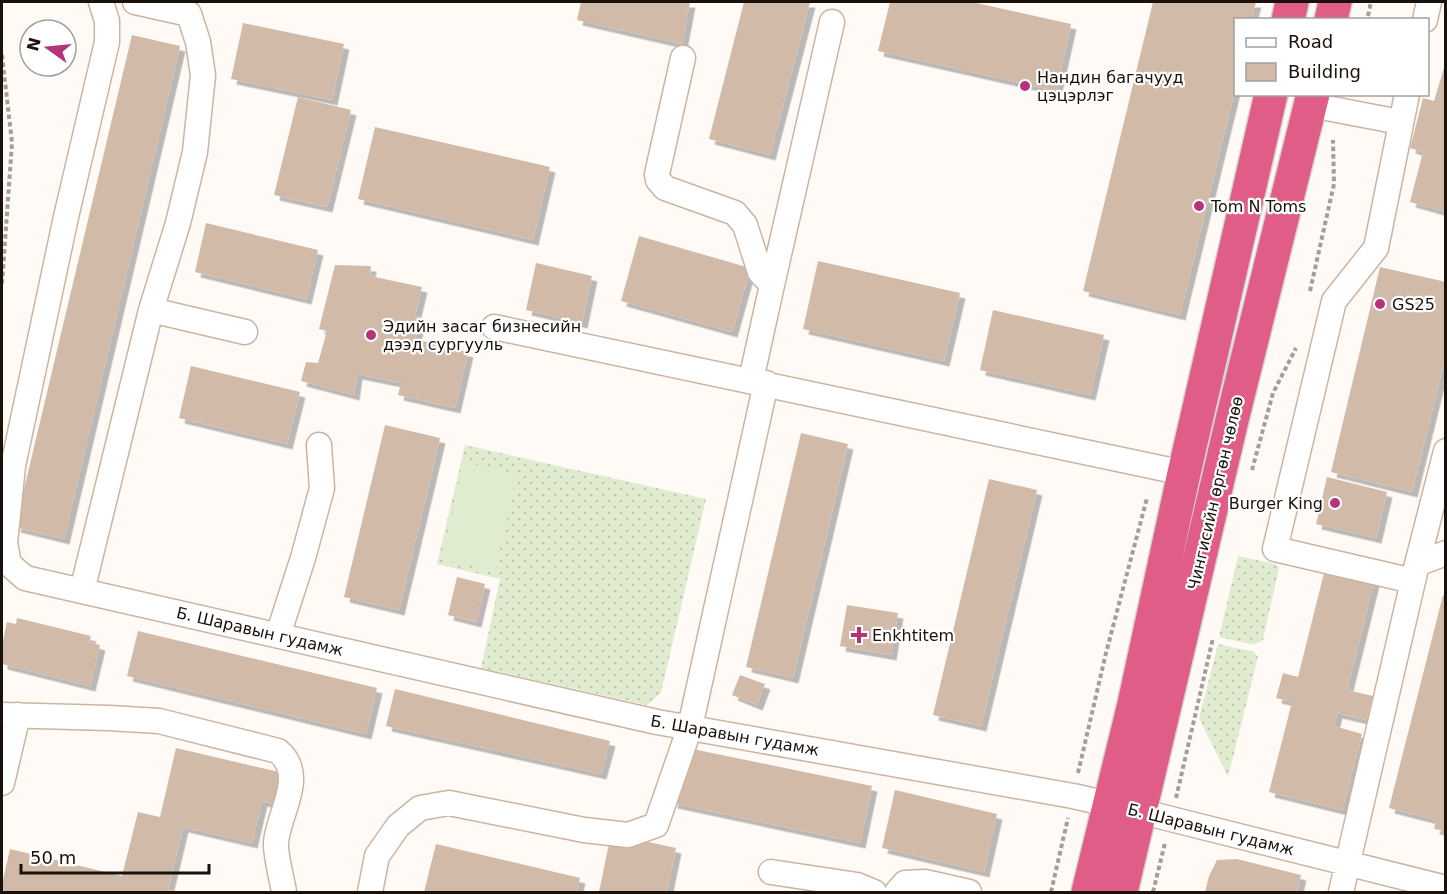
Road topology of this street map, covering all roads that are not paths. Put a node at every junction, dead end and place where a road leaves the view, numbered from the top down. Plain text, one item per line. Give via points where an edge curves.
1 (101, 2) edge
2 (135, 2) edge
3 (1292, 2) edge
4 (1335, 2) edge
5 (1429, 2) edge
6 (187, 8) edge
7 (1288, 18) edge
8 (1331, 18) edge
9 (1425, 18) edge
10 (832, 22) dead end
11 (683, 58) dead end
12 (1270, 96) edge
13 (1406, 96) edge
14 (1320, 103) edge
15 (1400, 122) junction
16 (772, 285) junction
17 (151, 310) junction
18 (494, 327) dead end
19 (245, 332) dead end
20 (758, 382) junction
21 (319, 445) dead end
22 (1446, 451) edge
23 (1169, 470) junction
24 (1446, 553) edge
25 (1415, 573) junction
26 (82, 591) junction
27 (278, 635) junction
28 (10, 715) edge
29 (690, 727) junction
30 (2, 783) edge
31 (1124, 807) junction
32 (1348, 863) junction
33 (771, 872) dead end
34 (1446, 888) edge
35 (284, 892) edge
36 (370, 892) edge
37 (874, 892) edge
38 (897, 892) edge
39 (969, 892) edge
40 (1088, 892) edge
41 (1121, 892) edge
42 (1341, 892) edge

1 - 26 street, Б. Шаравын гудамж via 107,21 107,42 13,466 5,543 9,564 25,578
2 - 6 street
3 - 7 highway
4 - 8 highway
5 - 9 street
6 - 17 street via 203,75 195,152
10 - 16 street
11 - 16 street via 658,180 665,188 735,213 745,225 760,272
12 - 23 highway, Чингисийн өргөн чөлөө
13 - 15 street
14 - 15 street
14 - 31 highway, Чингисийн өргөн чөлөө
15 - 25 street via 1376,248 1334,301 1275,549
16 - 20 street
17 - 19 street
17 - 26 street
18 - 20 street
20 - 23 street
20 - 29 street
21 - 27 street via 322,488
22 - 25 street
23 - 31 highway, Чингисийн өргөн чөлөө via 1134,704
24 - 25 street
25 - 32 street
26 - 27 street, Б. Шаравын гудамж
27 - 29 street, Б. Шаравын гудамж
28 - 30 street
28 - 35 street via 159,722 278,751 286,758 292,783 276,844
29 - 31 street, Б. Шаравын гудамж
29 - 36 street via 656,825 628,835 449,803 420,808 398,826 377,856
31 - 32 street, Б. Шаравын гудамж
31 - 40 highway, Чингисийн өргөн чөлөө
31 - 41 highway, Чингисийн өргөн чөлөө
32 - 34 street, Б. Шаравын гудамж
32 - 42 street
33 - 37 street via 857,885
38 - 39 street via 905,883 925,882

